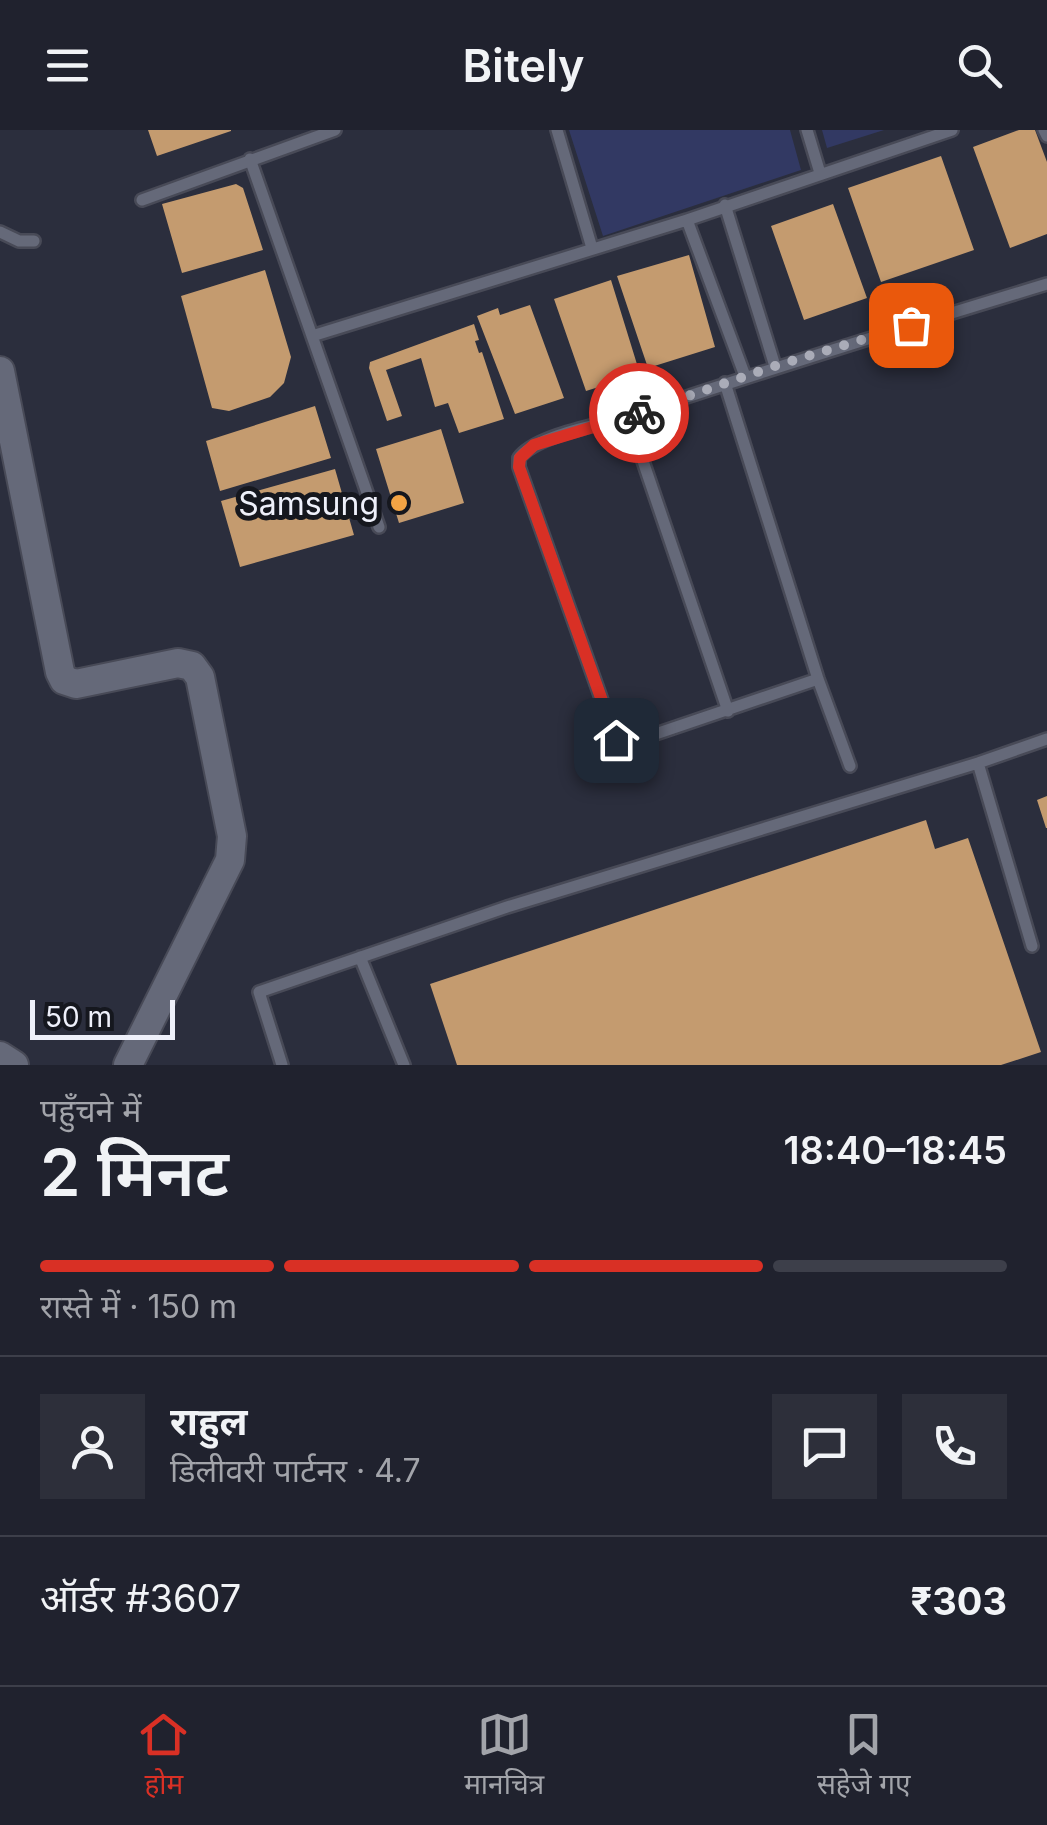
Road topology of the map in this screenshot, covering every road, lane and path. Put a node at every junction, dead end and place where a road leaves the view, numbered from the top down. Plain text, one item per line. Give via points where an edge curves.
1 (335, 130) edge
2 (557, 130) edge
3 (807, 130) edge
4 (952, 130) edge
5 (250, 158) junction
6 (820, 173) junction
7 (142, 200) dead end
8 (725, 205) junction
9 (687, 220) junction
10 (0, 232) edge
11 (34, 242) dead end
12 (592, 248) junction
13 (1047, 284) edge
14 (312, 336) junction
15 (775, 366) junction
16 (0, 371) edge
17 (744, 376) junction
18 (725, 383) junction
19 (628, 417) junction
20 (379, 527) dead end
21 (818, 679) junction
22 (728, 712) junction
23 (1047, 739) edge
24 (978, 764) junction
25 (850, 766) dead end
26 (1032, 946) dead end
27 (360, 957) junction
28 (0, 1056) edge
29 (14, 1065) edge
30 (128, 1065) edge
31 (282, 1065) edge
32 (404, 1065) edge

1 - 5 lane
2 - 12 lane
3 - 6 lane
4 - 6 lane
5 - 7 lane
5 - 14 lane
6 - 8 lane
8 - 9 lane
8 - 15 lane
9 - 12 lane
9 - 17 lane
10 - 11 lane
12 - 14 lane
13 - 15 lane
14 - 20 lane
15 - 17 lane
16 - 30 street via 60,672 76,684 178,662 192,666 200,677 232,836 230,860
17 - 18 lane
18 - 19 lane
18 - 21 lane
19 - 22 lane
19 - 22 lane via 534,445 519,467 616,740 632,742
21 - 22 lane
21 - 25 lane
23 - 24 lane
24 - 26 lane
24 - 27 lane
27 - 31 lane via 259,992
27 - 32 lane
28 - 29 street

